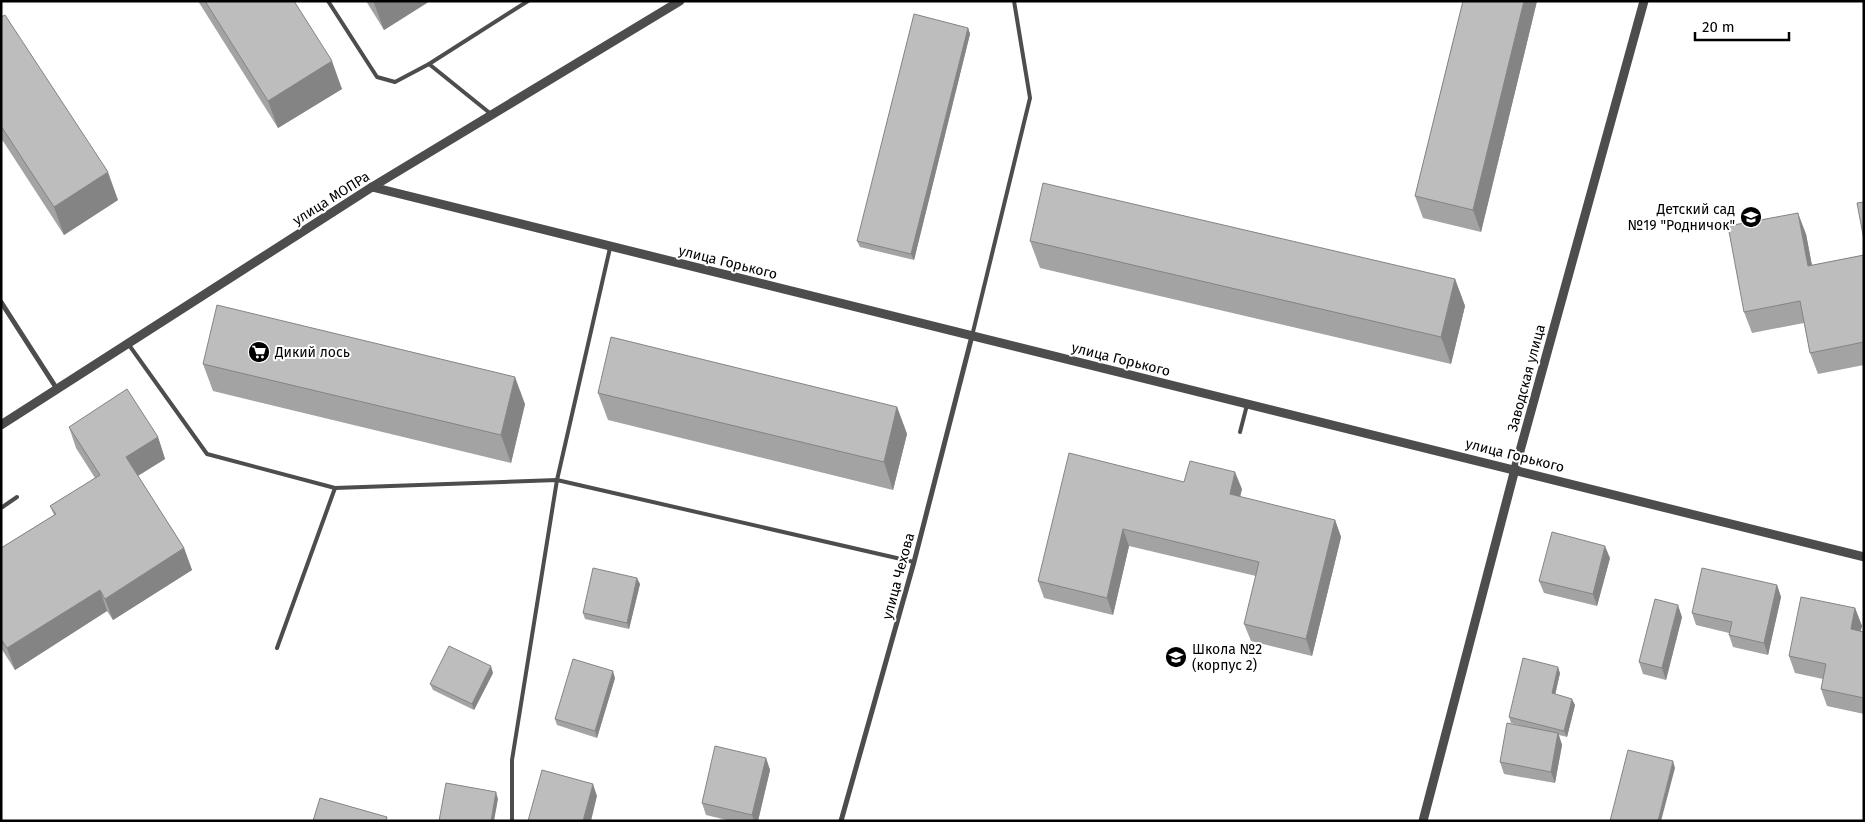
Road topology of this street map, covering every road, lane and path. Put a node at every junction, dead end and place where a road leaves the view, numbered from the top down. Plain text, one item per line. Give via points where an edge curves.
1 (328, 1) edge
2 (528, 1) edge
3 (680, 1) edge
4 (1014, 1) edge
5 (1644, 1) edge
6 (429, 64) junction
7 (492, 115) junction
8 (372, 187) junction
9 (610, 246) junction
10 (1, 302) edge
11 (972, 336) junction
12 (128, 343) junction
13 (57, 389) junction
14 (1247, 405) junction
15 (1, 425) edge
16 (1240, 432) dead end
17 (1516, 469) junction
18 (557, 480) junction
19 (335, 488) junction
20 (17, 497) dead end
21 (1, 508) edge
22 (1864, 557) edge
23 (914, 562) junction
24 (277, 648) dead end
25 (512, 821) edge
26 (841, 821) edge
27 (1423, 821) edge

1 - 6 lane via 378,77 395,82
2 - 6 lane
3 - 7 street, улица МОПРа
4 - 11 lane via 1030,98
5 - 17 street, Заводская улица
6 - 7 lane
7 - 8 street, улица МОПРа
8 - 9 street, улица Горького
8 - 12 street, улица МОПРа
9 - 11 street, улица Горького
9 - 18 lane
10 - 13 street
11 - 14 street, улица Горького
11 - 23 street, улица Чехова
12 - 13 street, улица МОПРа
12 - 19 lane via 207,454
13 - 15 street, улица МОПРа
14 - 16 lane
14 - 17 street, улица Горького
17 - 22 street, улица Горького
17 - 27 street, Заводская улица
18 - 19 lane
18 - 23 lane
18 - 25 lane via 512,760
19 - 24 lane
20 - 21 lane
23 - 26 street, улица Чехова

